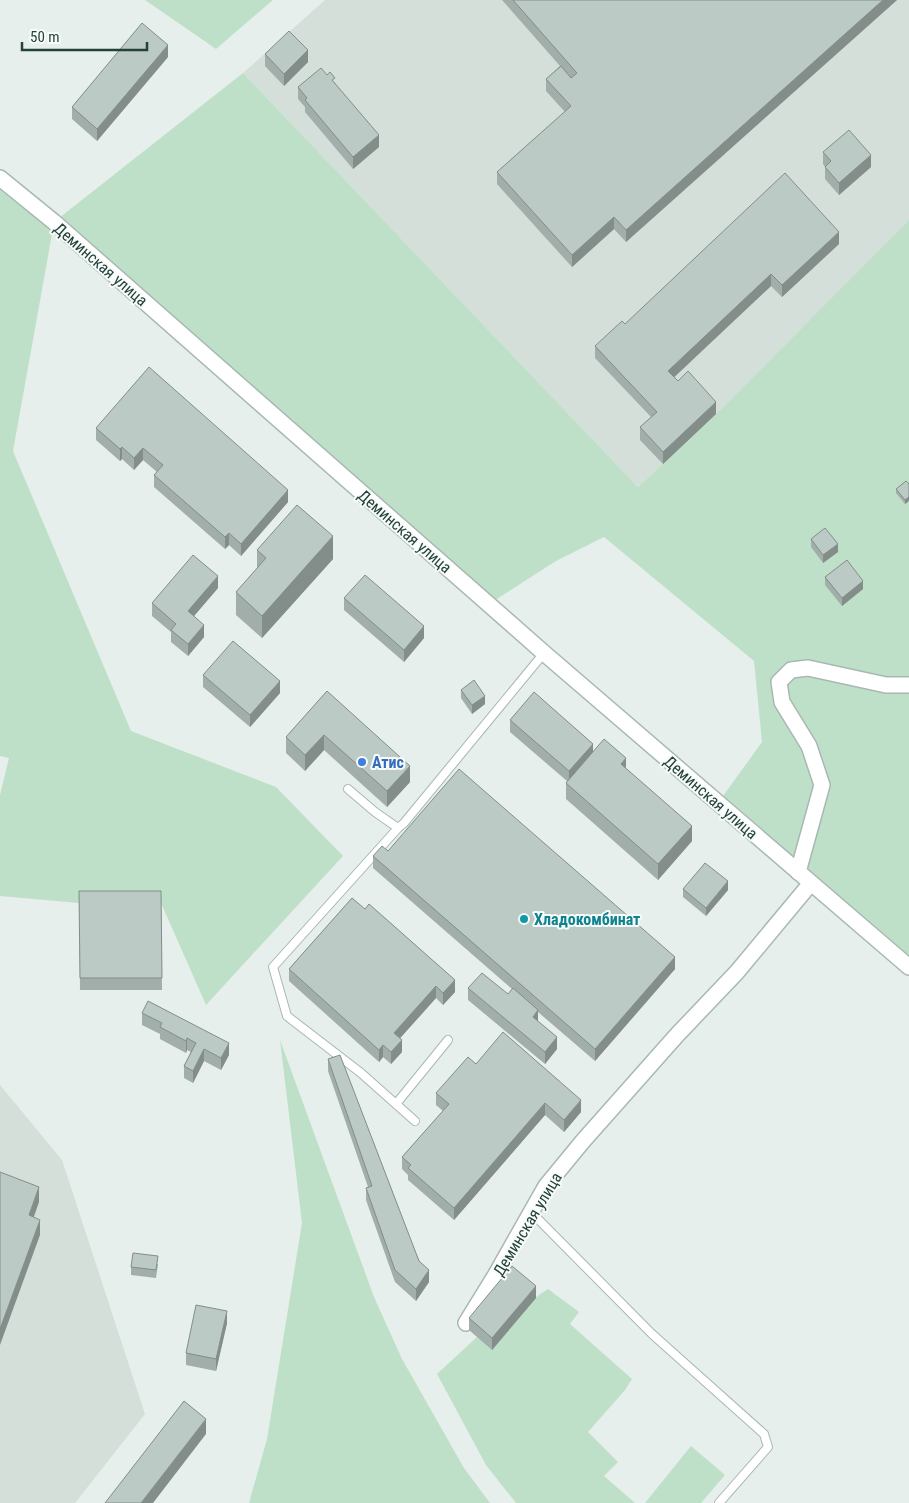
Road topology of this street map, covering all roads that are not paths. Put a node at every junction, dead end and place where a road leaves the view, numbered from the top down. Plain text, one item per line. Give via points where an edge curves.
1 (0, 178) edge
2 (544, 653) junction
3 (909, 685) edge
4 (348, 789) dead end
5 (398, 828) junction
6 (798, 872) junction
7 (811, 883) junction
8 (909, 967) edge
9 (448, 1040) dead end
10 (396, 1104) junction
11 (415, 1121) dead end
12 (531, 1212) junction
13 (466, 1323) dead end
14 (719, 1503) edge

1 - 2 street, Деминская улица
2 - 5 lane
2 - 6 street, Деминская улица
3 - 6 street via 886,684 808,668 791,670 779,682 782,702 809,746 822,786
4 - 5 lane
5 - 10 lane via 274,967 287,1016
6 - 7 street, Деминская улица
7 - 8 street, Деминская улица
7 - 12 street, Деминская улица via 737,972 584,1141 546,1186
9 - 10 lane
10 - 11 lane
12 - 13 street, Деминская улица
12 - 14 lane via 652,1334 764,1434 768,1447

